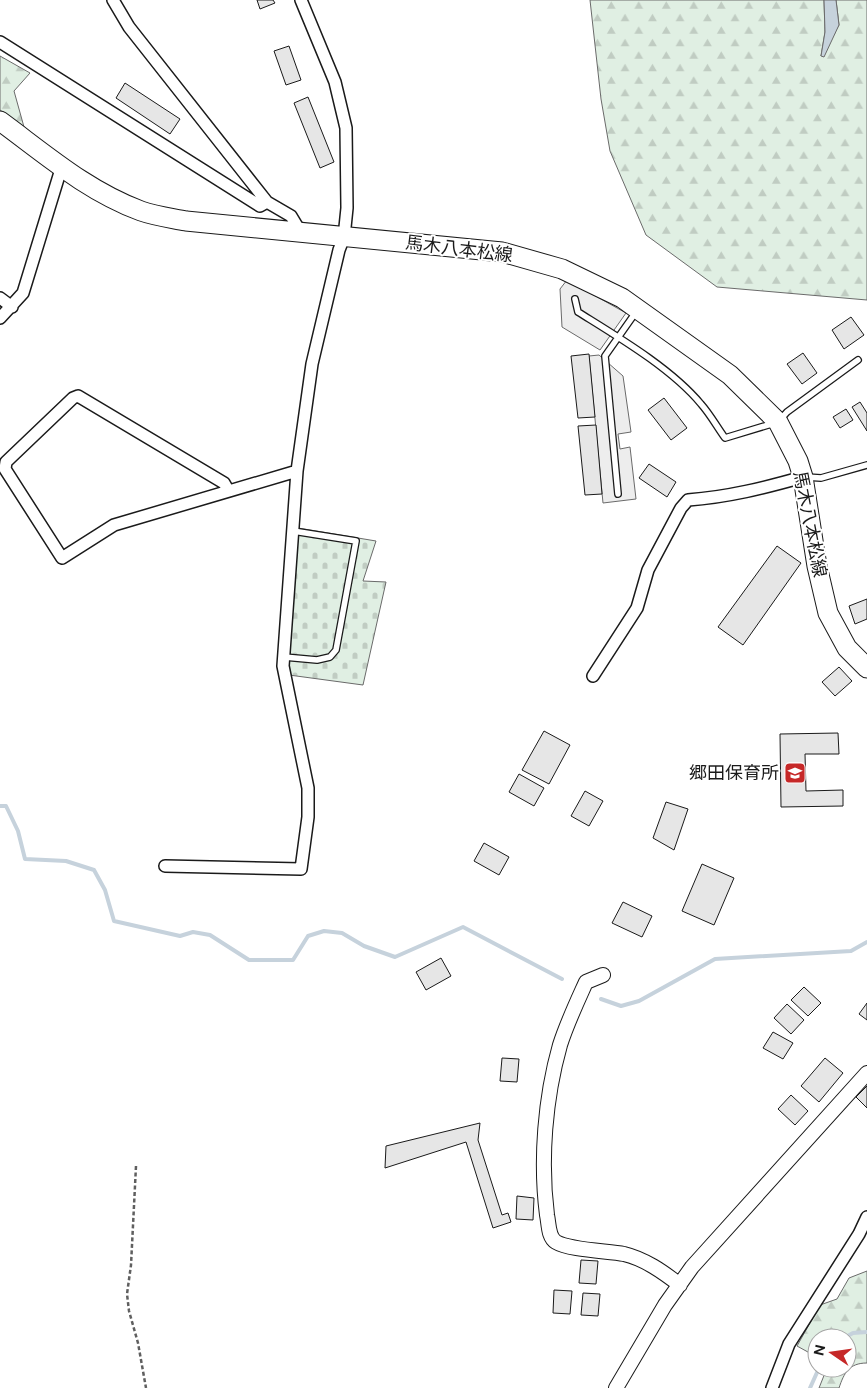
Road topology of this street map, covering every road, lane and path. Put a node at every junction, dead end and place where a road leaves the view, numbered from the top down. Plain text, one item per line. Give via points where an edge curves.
1 (113, 0) edge
2 (301, 0) edge
3 (0, 42) edge
4 (0, 121) edge
5 (61, 168) junction
6 (267, 202) junction
7 (300, 232) junction
8 (344, 237) junction
9 (0, 298) edge
10 (574, 299) dead end
11 (12, 307) junction
12 (637, 310) junction
13 (0, 318) edge
14 (618, 337) junction
15 (858, 360) dead end
16 (778, 422) junction
17 (867, 465) edge
18 (297, 471) junction
19 (803, 477) junction
20 (228, 490) junction
21 (618, 494) dead end
22 (293, 531) junction
23 (284, 657) junction
24 (867, 668) edge
25 (593, 676) dead end
26 (165, 866) dead end
27 (603, 975) dead end
28 (867, 1073) edge
29 (136, 1166) dead end
30 (867, 1217) edge
31 (680, 1285) junction
32 (146, 1388) edge
33 (616, 1388) edge
34 (772, 1388) edge

1 - 6 street via 129,27
2 - 8 street via 335,82 346,128
3 - 6 street via 260,206
4 - 5 main road, 馬木八本松線
5 - 7 main road, 馬木八本松線 via 107,197 143,212 186,221
5 - 11 street via 23,293
6 - 7 street via 290,216
7 - 8 main road, 馬木八本松線
8 - 12 main road, 馬木八本松線 via 502,252 562,269 622,298
8 - 18 street via 312,364
9 - 11 street
10 - 14 lane via 578,312
11 - 13 street
12 - 14 lane
12 - 16 main road, 馬木八本松線 via 730,375
14 - 16 lane via 682,385 701,404 725,438
14 - 21 lane via 605,356
15 - 16 lane
16 - 19 main road, 馬木八本松線
17 - 19 lane via 821,478
18 - 20 street
18 - 22 street
19 - 24 main road, 馬木八本松線 via 828,613 847,648
19 - 25 street via 750,492 688,500 648,570 637,608
20 - 20 street via 114,525 62,558 5,469 6,462 78,396 224,483
22 - 23 street
22 - 23 lane via 356,541 336,650 330,657 317,660
23 - 26 street via 290,709 308,788 308,818 301,869
27 - 31 street via 586,982 560,1045 551,1090 544,1186 550,1236 566,1246 624,1254 642,1260
28 - 31 street via 692,1267
29 - 32 path via 127,1294
30 - 34 street via 789,1344
31 - 33 street

